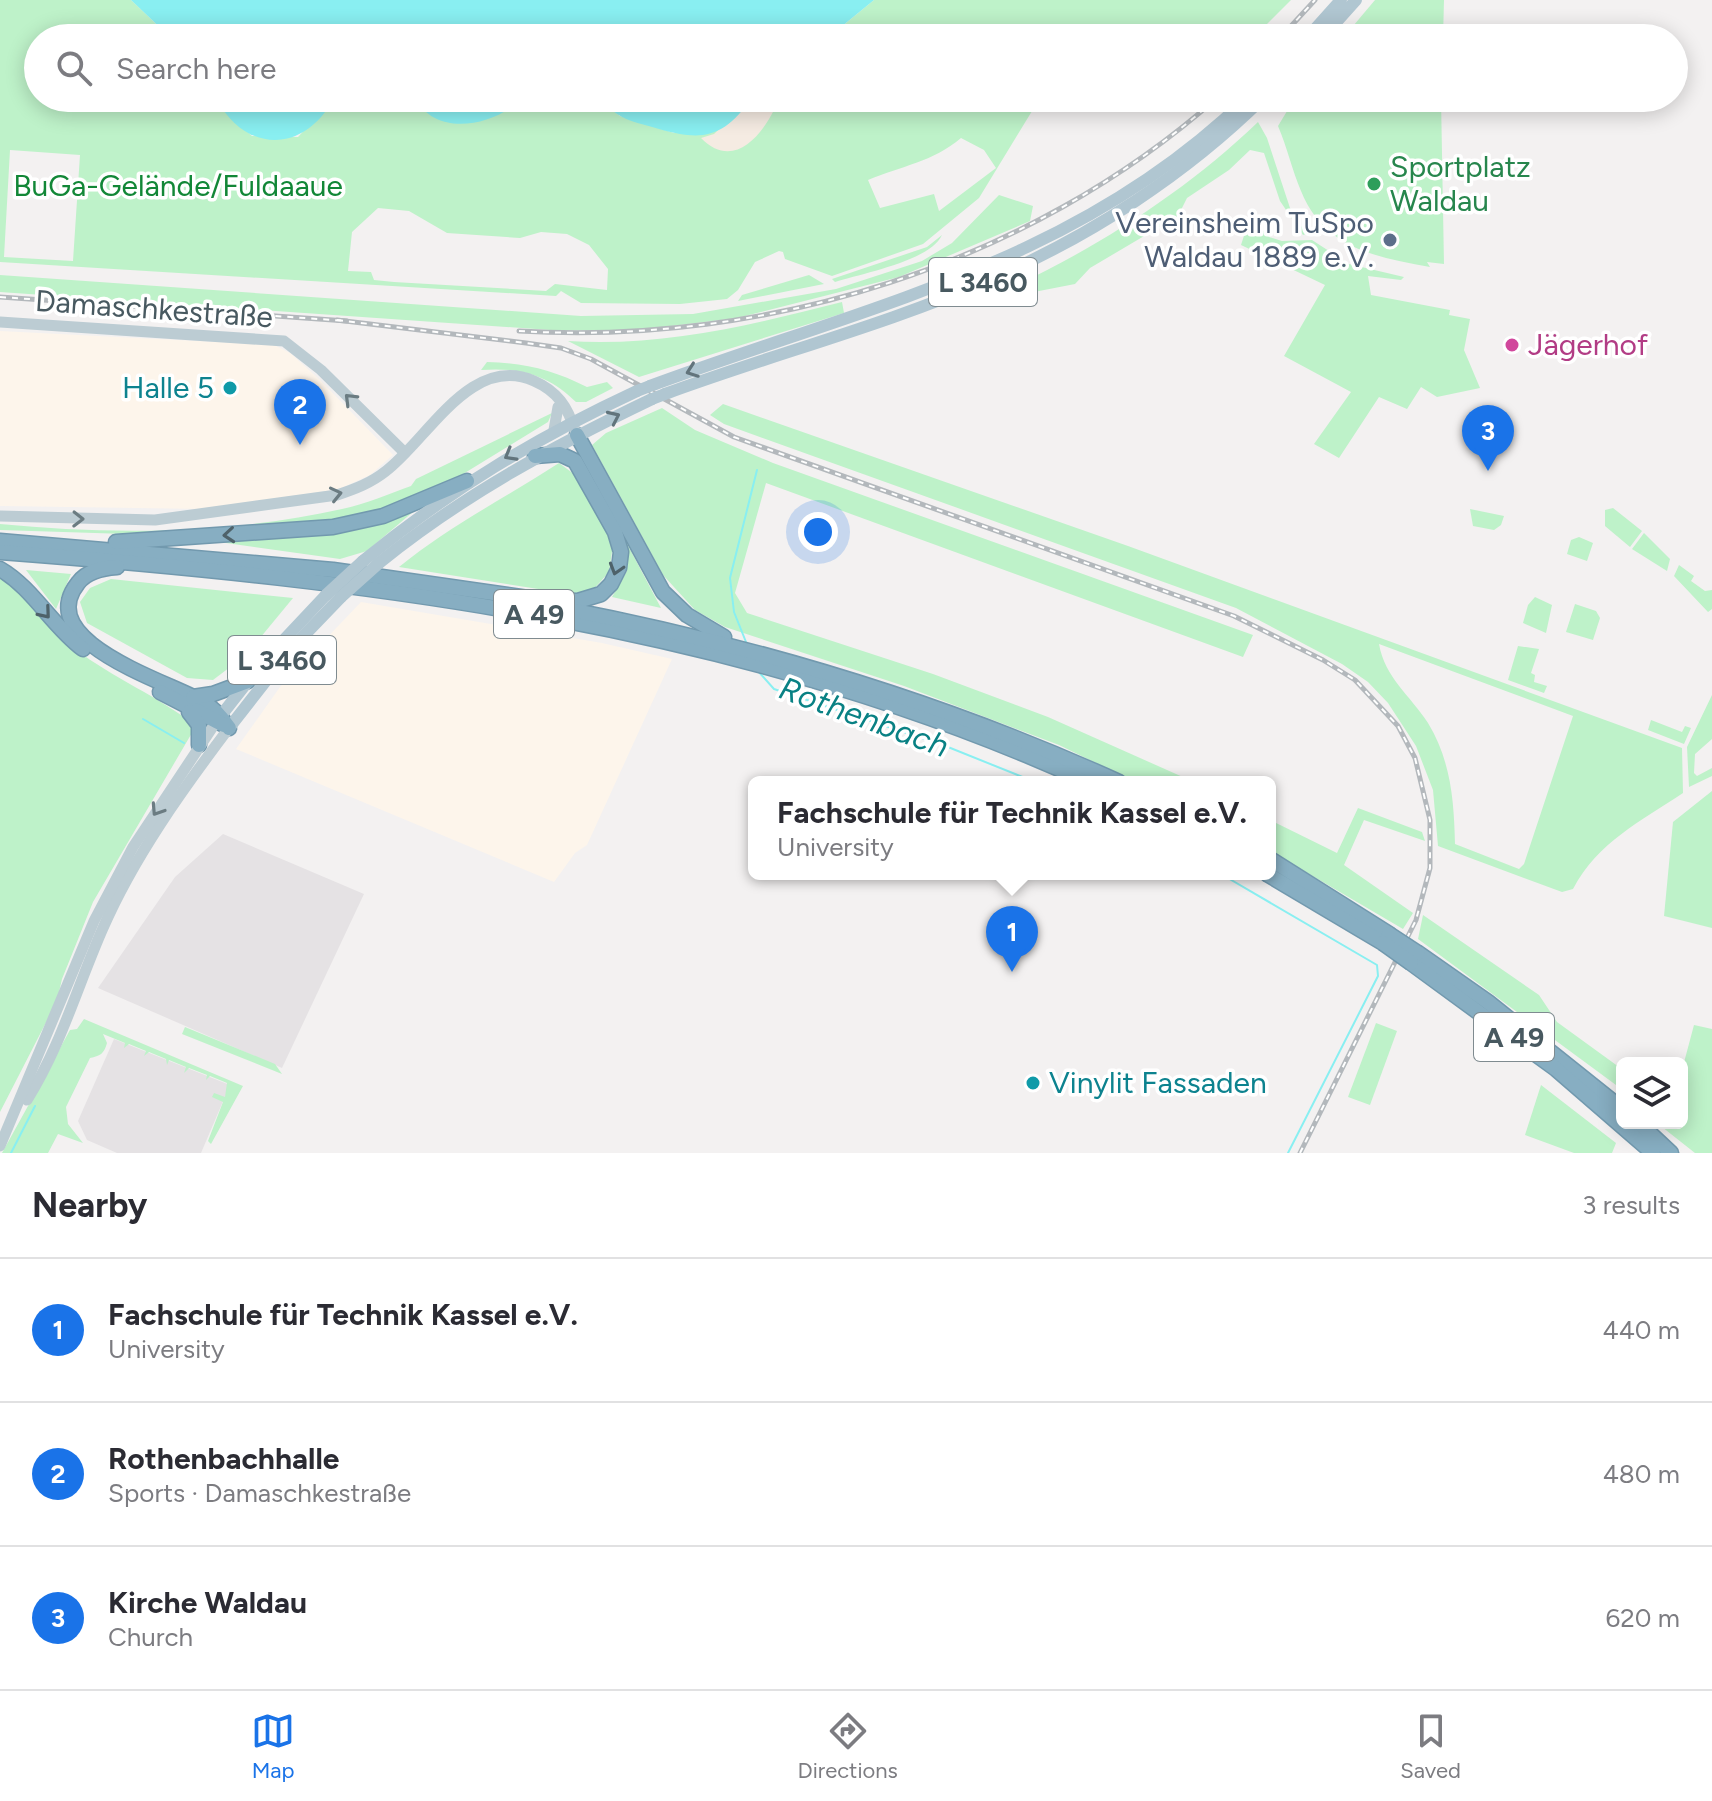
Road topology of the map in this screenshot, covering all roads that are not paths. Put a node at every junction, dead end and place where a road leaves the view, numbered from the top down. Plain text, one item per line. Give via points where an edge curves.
1 (1341, 0) edge
2 (1356, 0) edge
3 (1320, 24) edge
4 (1335, 24) edge
5 (1230, 112) edge
6 (1249, 112) edge
7 (0, 322) edge
8 (651, 393) junction
9 (561, 405) junction
10 (593, 412) junction
11 (573, 426) junction
12 (554, 430) junction
13 (405, 453) junction
14 (535, 456) junction
15 (467, 481) junction
16 (0, 516) edge
17 (0, 541) edge
18 (65, 545) junction
19 (0, 552) edge
20 (181, 567) junction
21 (0, 569) edge
22 (493, 595) junction
23 (750, 653) junction
24 (248, 681) junction
25 (187, 700) junction
26 (222, 722) junction
27 (199, 745) junction
28 (1073, 776) edge
29 (1104, 776) edge
30 (1276, 863) edge
31 (1276, 879) edge
32 (1386, 939) junction
33 (1616, 1108) edge
34 (1638, 1129) edge
35 (1643, 1129) edge
36 (3, 1141) edge
37 (1655, 1146) edge
38 (1671, 1153) edge
39 (1682, 1153) edge

1 - 3 main road
2 - 4 main road
5 -> 8 main road, L 3460 via 1165,166 1077,223 989,267
6 - 8 main road, L 3460, bridge via 1173,175 1086,231 993,278 665,394
13 -> 7 street, Damaschkestraße via 284,341
8 - 10 main road, L 3460, bridge via 637,391
11 -> 8 main road, L 3460
9 - 10 street
9 - 11 street
9 - 12 street
9 - 13 street via 530,379 499,375 479,383
10 - 11 main road, L 3460
11 - 12 main road, L 3460
11 - 14 main road, L 3460
11 - 23 highway via 663,592 700,624
12 -> 15 main road, L 3460
16 -> 13 street via 155,520 223,513 358,488
14 -> 22 highway via 566,456 581,468 620,544 616,576 601,594 578,601
14 - 26 main road, L 3460, bridge via 441,514 379,563
15 -> 18 highway via 397,511 333,527
15 - 24 main road, L 3460, bridge via 363,561
17 - 18 highway, A 49
18 - 22 highway, A 49 via 333,570
19 - 20 highway, A 49
20 - 23 highway, A 49 via 465,602
20 - 25 highway via 94,571 75,586 68,611 84,640
21 -> 25 highway via 73,641
22 - 23 highway, A 49 via 625,620
23 - 28 highway, A 49
23 - 29 highway, A 49 via 940,709
24 - 25 highway
24 - 26 main road, L 3460
25 - 26 highway
25 - 27 highway via 199,723
26 - 27 street, L 3460
26 - 36 street, L 3460 via 120,895 53,1055
27 -> 36 street, L 3460 via 133,847 94,921
30 - 32 highway, A 49
31 - 32 highway, A 49
32 - 33 highway, A 49, bridge
34 - 37 highway, A 49
35 - 37 highway, A 49
37 - 38 highway, A 49
37 - 39 highway

